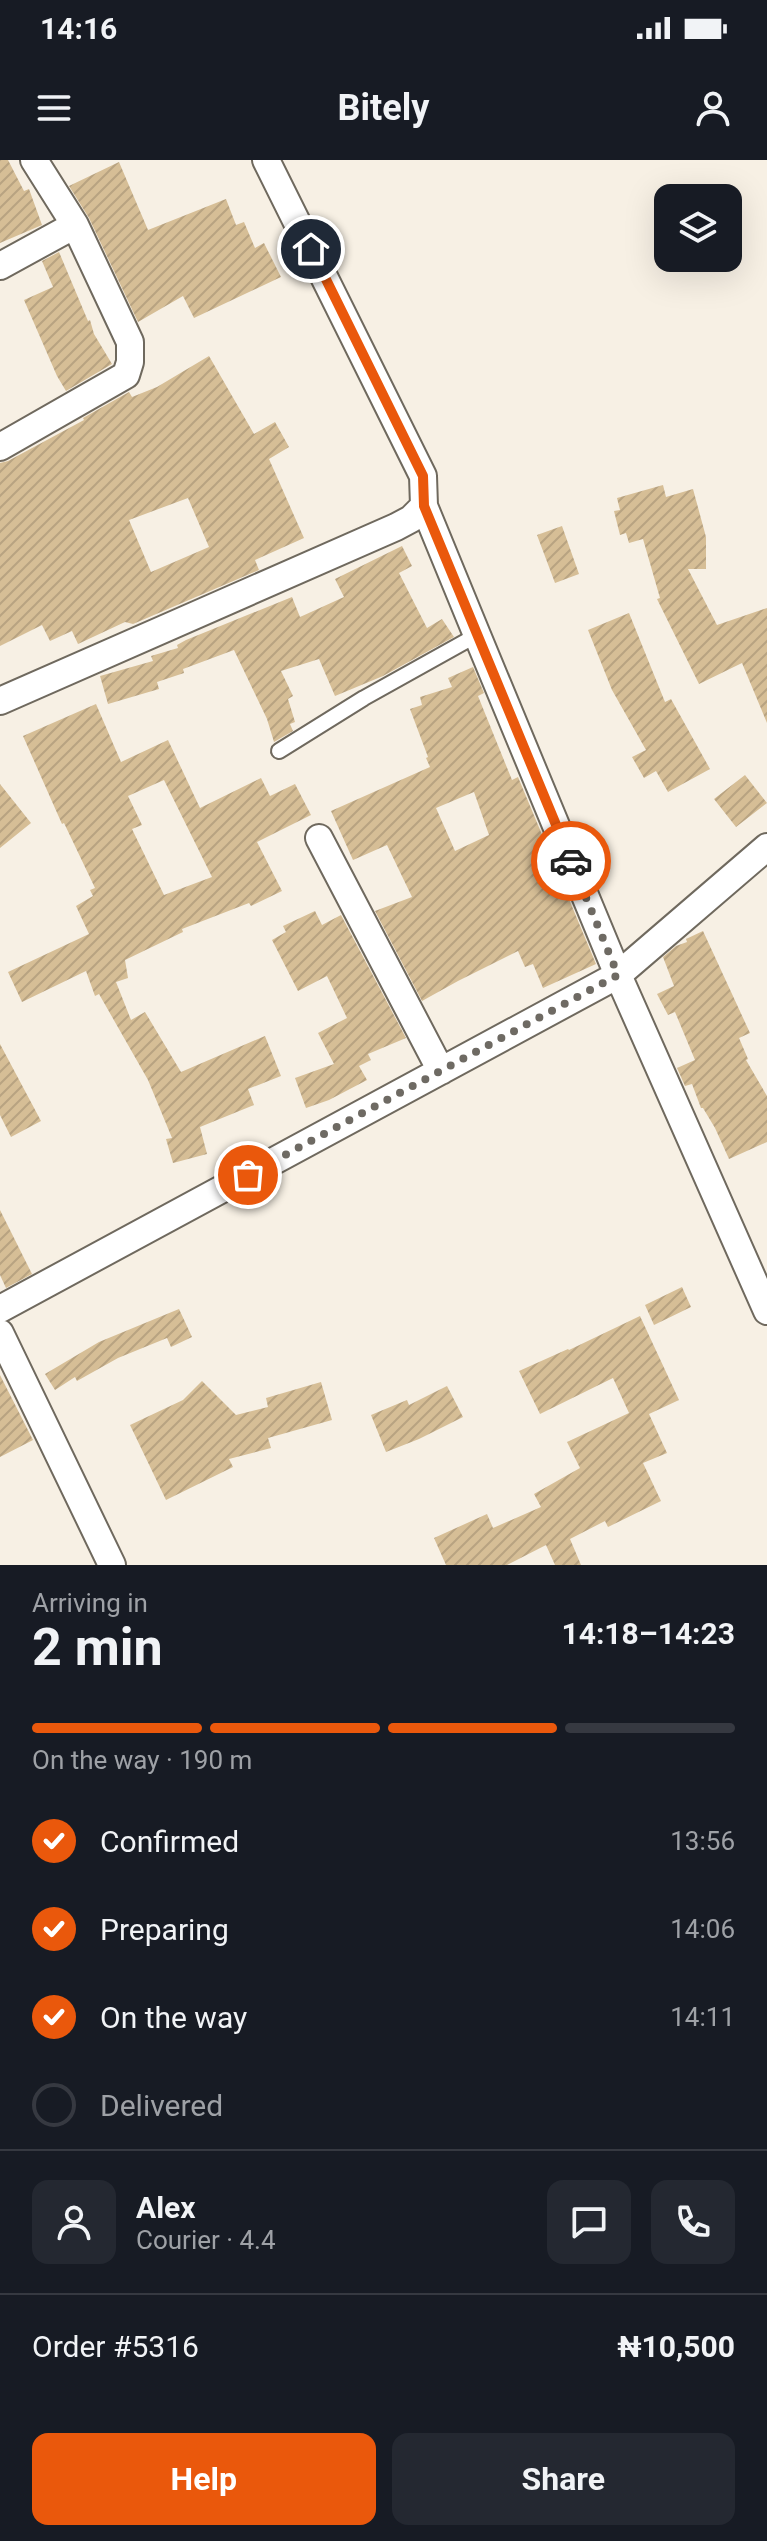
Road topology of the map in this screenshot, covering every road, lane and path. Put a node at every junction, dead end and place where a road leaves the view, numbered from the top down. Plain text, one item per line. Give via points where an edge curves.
1 (34, 160) edge
2 (266, 160) edge
3 (75, 225) junction
4 (0, 266) edge
5 (0, 447) edge
6 (424, 506) junction
7 (477, 635) junction
8 (0, 701) edge
9 (279, 751) dead end
10 (319, 838) dead end
11 (767, 847) edge
12 (618, 975) junction
13 (441, 1071) junction
14 (0, 1309) edge
15 (767, 1311) edge
16 (0, 1333) edge
17 (112, 1565) edge

1 - 3 street
2 - 6 street via 423,476
3 - 4 street
3 - 5 street via 130,342 126,375
6 - 7 street
6 - 8 street via 396,527
7 - 9 lane
7 - 12 street
10 - 13 street
11 - 12 street
12 - 13 street
12 - 15 street
13 - 14 street
16 - 17 street

